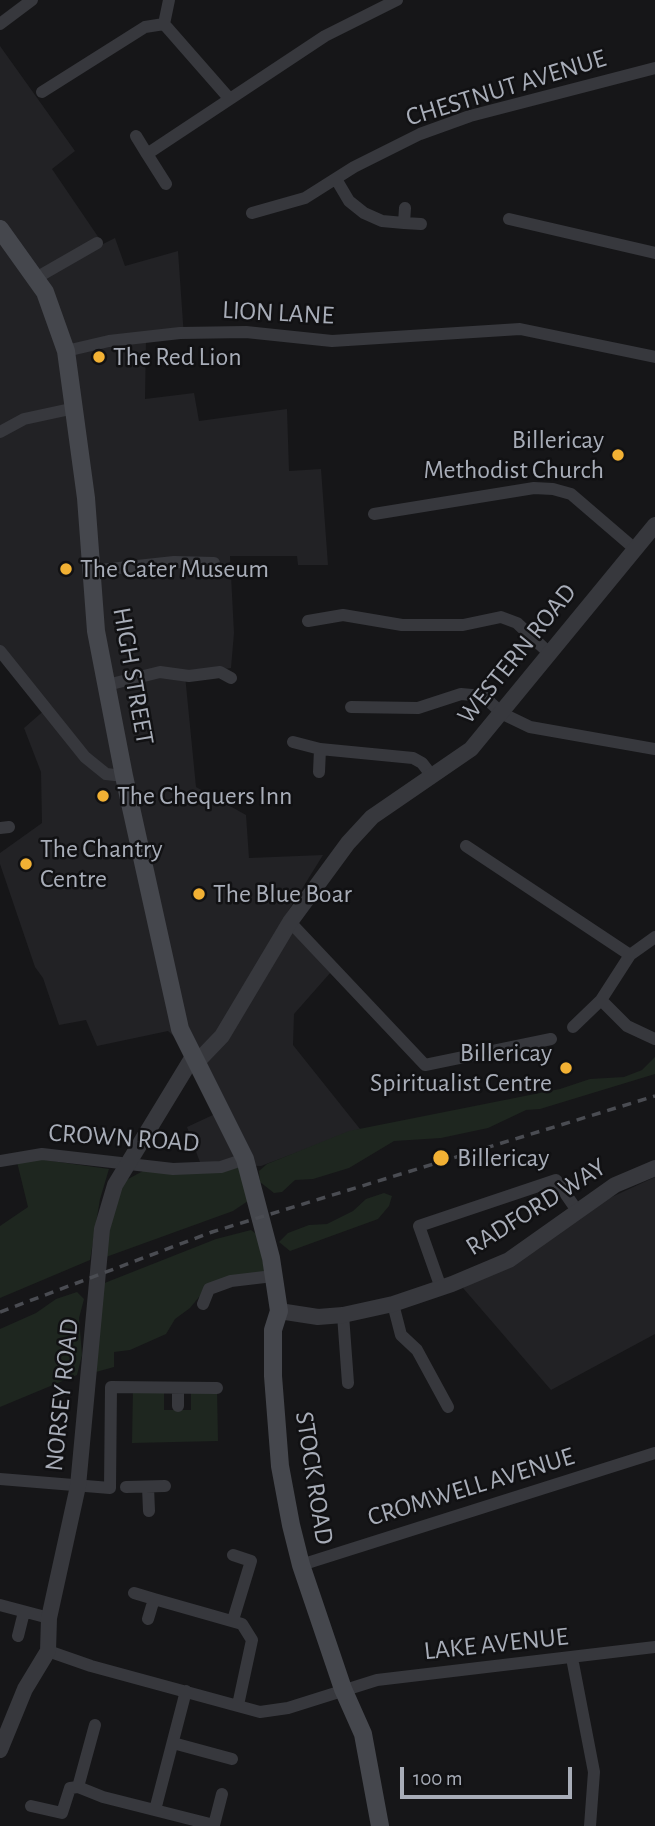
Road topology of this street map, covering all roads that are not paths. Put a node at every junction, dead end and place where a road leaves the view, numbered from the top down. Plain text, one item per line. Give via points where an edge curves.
1 (32, 0) edge
2 (169, 0) edge
3 (397, 0) edge
4 (0, 24) edge
5 (164, 24) junction
6 (655, 68) edge
7 (43, 92) dead end
8 (228, 97) junction
9 (136, 136) dead end
10 (147, 154) junction
11 (336, 179) junction
12 (166, 184) dead end
13 (405, 208) dead end
14 (251, 213) dead end
15 (509, 219) dead end
16 (404, 223) junction
17 (421, 224) dead end
18 (0, 229) edge
19 (97, 243) dead end
20 (655, 253) edge
21 (36, 278) junction
22 (66, 351) junction
23 (655, 357) edge
24 (75, 408) junction
25 (2, 431) edge
26 (374, 514) dead end
27 (655, 525) edge
28 (635, 549) junction
29 (214, 563) dead end
30 (91, 571) junction
31 (308, 621) dead end
32 (0, 651) edge
33 (548, 652) junction
34 (231, 678) dead end
35 (107, 685) junction
36 (351, 707) dead end
37 (503, 714) junction
38 (293, 742) dead end
39 (655, 748) edge
40 (320, 749) junction
41 (319, 772) dead end
42 (124, 776) junction
43 (432, 776) junction
44 (466, 846) dead end
45 (290, 922) junction
46 (655, 937) edge
47 (630, 956) junction
48 (601, 1000) junction
49 (573, 1027) dead end
50 (551, 1039) dead end
51 (655, 1040) edge
52 (196, 1058) junction
53 (233, 1133) joint
54 (0, 1161) edge
55 (127, 1164) junction
56 (248, 1168) junction
57 (655, 1168) edge
58 (578, 1212) junction
59 (272, 1267) junction
60 (441, 1289) junction
61 (203, 1304) dead end
62 (393, 1304) junction
63 (279, 1311) junction
64 (343, 1315) junction
65 (348, 1383) dead end
66 (178, 1388) junction
67 (218, 1388) dead end
68 (178, 1406) dead end
69 (447, 1408) dead end
70 (655, 1453) edge
71 (0, 1479) edge
72 (78, 1486) junction
73 (165, 1486) dead end
74 (148, 1487) junction
75 (117, 1488) junction
76 (149, 1511) dead end
77 (233, 1555) dead end
78 (301, 1564) junction
79 (134, 1593) dead end
80 (154, 1599) junction
81 (0, 1605) edge
82 (24, 1612) junction
83 (49, 1618) junction
84 (148, 1619) dead end
85 (233, 1620) junction
86 (18, 1636) dead end
87 (655, 1647) edge
88 (47, 1651) junction
89 (572, 1658) junction
90 (343, 1689) junction
91 (186, 1691) junction
92 (237, 1705) junction
93 (95, 1725) dead end
94 (173, 1743) junction
95 (0, 1749) edge
96 (232, 1759) dead end
97 (78, 1787) junction
98 (222, 1794) dead end
99 (31, 1806) dead end
100 (155, 1810) junction
101 (214, 1825) edge
102 (380, 1826) edge
103 (590, 1826) edge

1 - 4 street
2 - 5 street
3 - 8 street via 325,36
5 - 7 street via 145,27
5 - 8 street
6 - 11 street, CHESTNUT AVENUE via 433,129
8 - 10 street
9 - 10 street
10 - 12 street
11 - 14 street, CHESTNUT AVENUE via 305,198
11 - 16 street via 349,201 364,213
13 - 16 street
15 - 20 street
16 - 17 street
18 - 21 main road, HIGH STREET
19 - 21 street
21 - 22 main road, HIGH STREET via 53,309
22 - 23 street, LION LANE via 180,333 246,332 332,341 520,329
22 - 24 main road, HIGH STREET
24 - 25 street via 24,419
24 - 30 main road, HIGH STREET
26 - 28 street via 534,488 553,489 571,494
27 - 28 street, WESTERN ROAD
28 - 33 street, WESTERN ROAD
29 - 30 street via 174,562
30 - 35 main road, HIGH STREET
31 - 33 street via 343,610 402,625 463,625 501,617 517,622
32 - 42 street via 85,757 106,774
33 - 37 street, WESTERN ROAD
34 - 35 street via 220,672 189,676 160,672
35 - 42 main road, HIGH STREET
36 - 37 street via 418,708 472,694 483,696
37 - 39 street via 530,727
37 - 43 street, WESTERN ROAD via 471,749
38 - 40 street
40 - 41 street
40 - 43 street via 413,758
42 - 52 main road, HIGH STREET via 180,1029
43 - 45 street, WESTERN ROAD via 372,817
44 - 47 street
45 - 50 street via 425,1065
45 - 52 street, WESTERN ROAD via 234,1017
46 - 47 street
47 - 48 street
48 - 49 street
48 - 51 street via 627,1026
52 - 53 main road, HIGH STREET
52 - 55 street, NORSEY ROAD
53 - 56 main road, STOCK ROAD
54 - 55 street, CROWN ROAD via 43,1154
55 - 56 street, CROWN ROAD
55 - 72 street, NORSEY ROAD via 115,1185 102,1228
56 - 59 main road, STOCK ROAD
57 - 58 street, RADFORD WAY via 614,1185
58 - 60 street, RADFORD WAY via 509,1260
58 - 60 street via 556,1180 419,1226
59 - 61 street via 209,1289
59 - 63 main road, STOCK ROAD
60 - 62 street, RADFORD WAY
62 - 64 street, RADFORD WAY
62 - 69 street via 401,1335 417,1350
63 - 64 street, RADFORD WAY via 318,1317
63 - 78 main road, STOCK ROAD via 273,1330 280,1466
64 - 65 street
66 - 67 street
66 - 68 street
66 - 75 street via 111,1387
70 - 78 street, CROMWELL AVENUE
71 - 72 street
72 - 75 street
72 - 83 street, NORSEY ROAD
73 - 74 street
74 - 75 street
74 - 76 street
77 - 85 street via 251,1561
78 - 90 main road, STOCK ROAD
79 - 80 street
80 - 84 street
80 - 85 street
81 - 82 street
82 - 83 street
82 - 86 street
83 - 88 street, NORSEY ROAD
85 - 92 street via 248,1630 252,1640
87 - 89 street, LAKE AVENUE
88 - 91 street, LAKE AVENUE
88 - 95 street, NORSEY ROAD
89 - 90 street, LAKE AVENUE via 377,1680
89 - 103 street via 594,1772
90 - 92 street, LAKE AVENUE via 278,1711 260,1712
90 - 102 main road, STOCK ROAD via 363,1734
91 - 92 street, LAKE AVENUE
91 - 94 street
93 - 97 street
94 - 96 street
94 - 100 street
97 - 99 street via 70,1788 62,1813
97 - 100 street
98 - 101 street
100 - 101 street

